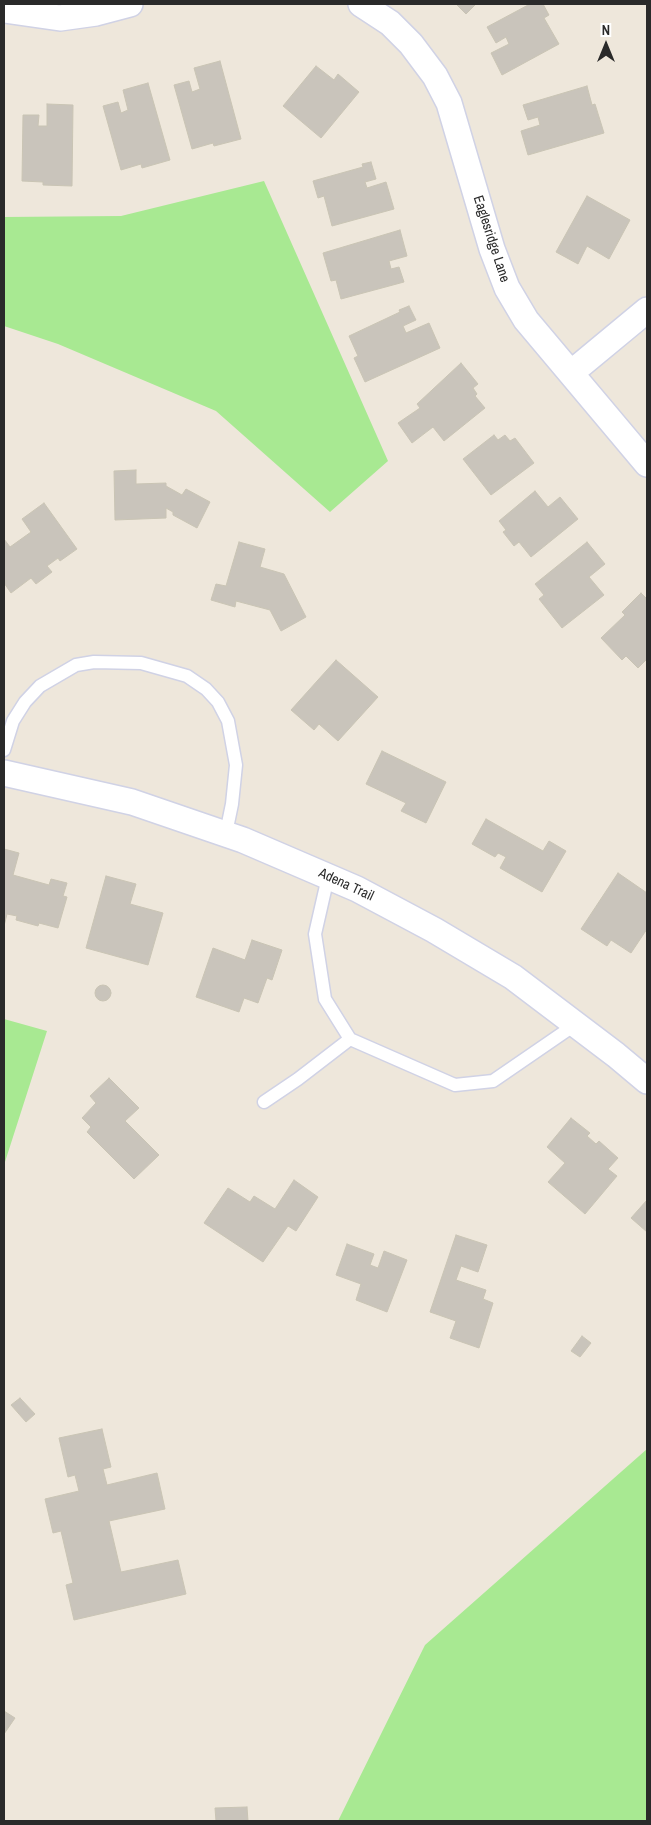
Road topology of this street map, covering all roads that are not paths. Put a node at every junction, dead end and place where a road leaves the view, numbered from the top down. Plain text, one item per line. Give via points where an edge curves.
1 (130, 4) edge
2 (361, 4) edge
3 (4, 10) edge
4 (647, 310) edge
5 (571, 373) junction
6 (647, 464) edge
7 (4, 750) edge
8 (4, 772) edge
9 (226, 834) junction
10 (328, 876) junction
11 (576, 1024) junction
12 (350, 1039) junction
13 (647, 1081) edge
14 (264, 1102) dead end

1 - 3 street via 60,18
2 - 5 street, Eaglesridge Lane via 390,23 435,76 449,103 492,249 507,288 526,320
4 - 5 street
5 - 6 street, Eaglesridge Lane
7 - 9 lane via 13,721 25,702 40,686 76,665 142,663 187,676 218,702 230,728 236,764
8 - 9 street, Adena Trail via 132,802
9 - 10 street, Adena Trail
10 - 11 street, Adena Trail via 442,934 513,978
10 - 12 lane via 315,934 325,998
11 - 12 lane via 493,1081 455,1085
11 - 13 street, Adena Trail
12 - 14 lane

